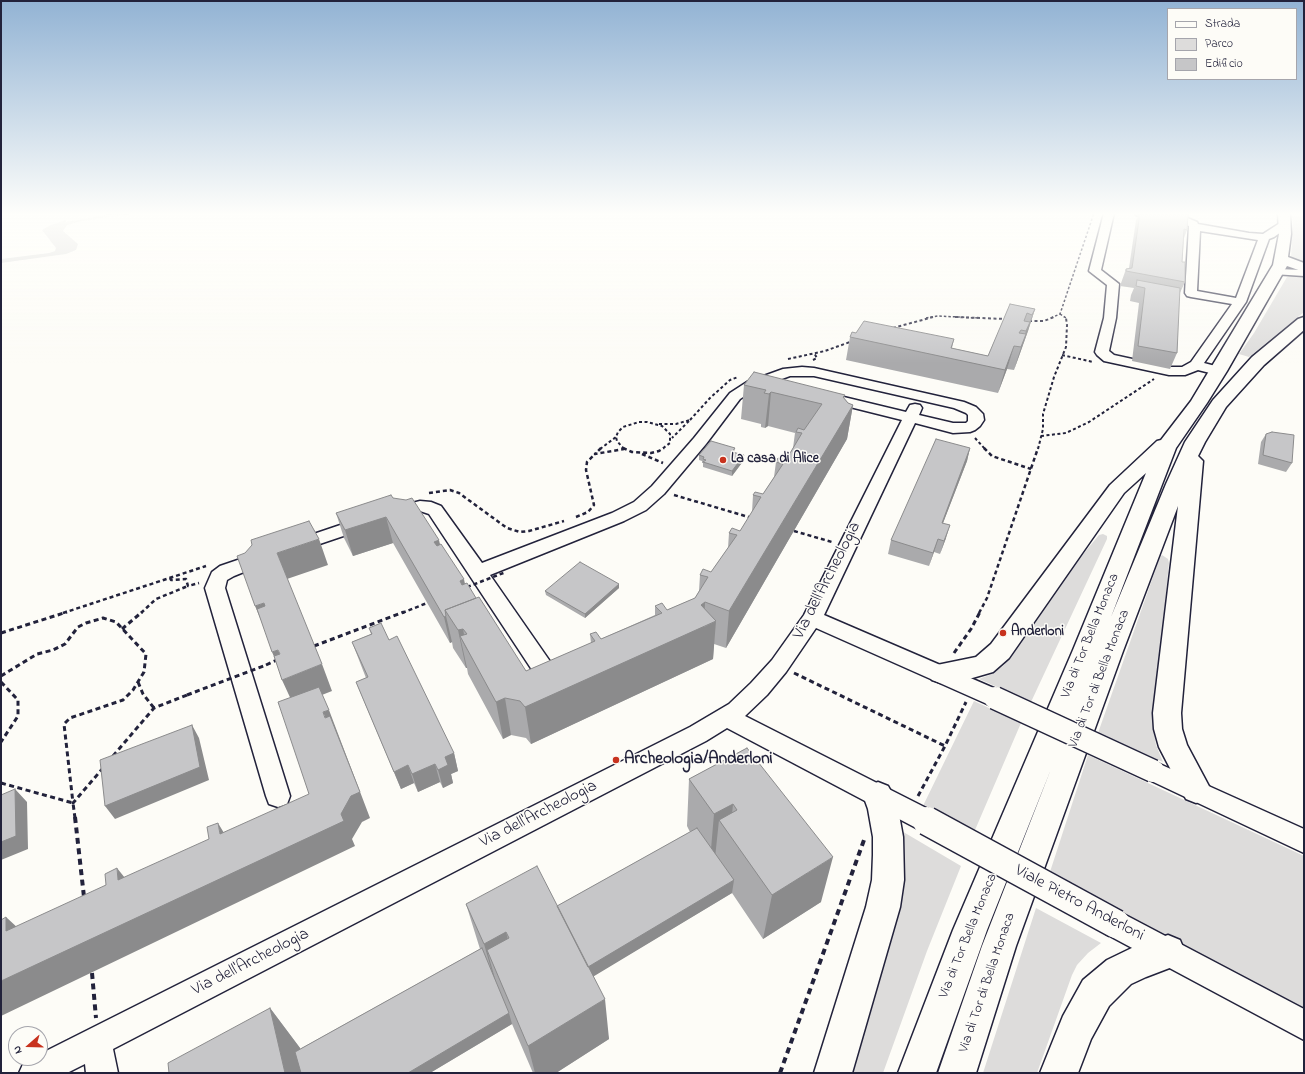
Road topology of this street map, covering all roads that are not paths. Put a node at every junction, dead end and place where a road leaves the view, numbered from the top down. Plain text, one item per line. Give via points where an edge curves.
1 (1097, 263) edge
2 (1193, 263) edge
3 (1254, 263) edge
4 (1279, 265) junction
5 (1304, 268) edge
6 (1304, 273) edge
7 (1240, 302) junction
8 (1304, 322) edge
9 (1196, 365) junction
10 (1218, 372) junction
11 (762, 380) junction
12 (792, 388) edge
13 (807, 391) edge
14 (920, 396) junction
15 (910, 418) junction
16 (1183, 441) junction
17 (478, 572) junction
18 (812, 618) junction
19 (941, 673) junction
20 (548, 676) edge
21 (727, 717) junction
22 (1196, 790) junction
23 (878, 795) junction
24 (278, 796) dead end
25 (1304, 840) edge
26 (1168, 952) junction
27 (1304, 1026) edge
28 (97, 1041) junction
29 (35, 1073) edge
30 (102, 1073) edge
31 (833, 1073) edge
32 (917, 1073) edge
33 (957, 1073) edge
34 (1059, 1073) edge

1 - 9 street via 1095,271 1112,284 1110,318 1102,352 1109,358 1169,371 1185,371
2 - 7 street via 1191,293
3 - 7 street
4 - 5 main road
4 - 6 street
4 - 10 main road, Via di Tor Bella Monaca
7 - 9 street
8 - 16 main road, Via di Tor di Bella Monaca via 1258,361
9 - 10 street
10 - 16 main road, Via di Tor Bella Monaca via 1198,403
11 - 12 street
11 - 14 street via 788,372 807,371
11 - 17 street via 742,390 733,398 658,490 643,504 626,514
13 - 15 street
14 - 15 street, Via dell'Archeologia
14 - 15 street via 971,410 976,416 976,421 966,428 953,428
15 - 18 street, Via dell'Archeologia
16 - 19 main road via 1118,489 1000,651 984,665
16 - 22 main road via 1167,713 1173,747
16 - 32 main road, Via di Tor Bella Monaca via 1156,472 1086,650 970,930
16 - 33 main road, Via di Tor di Bella Monaca via 1176,484 999,946
17 - 20 street
17 - 24 street via 437,512 430,507 420,506 238,566 219,577 216,590
18 - 19 street
18 - 21 street, Via dell'Archeologia via 779,666 744,704
19 - 22 street, bridge
21 - 23 street, Viale Pietro Anderloni
21 - 28 street, Via dell'Archeologia via 615,777
22 - 25 street
23 - 26 street, Viale Pietro Anderloni, bridge via 921,812
23 - 31 main road via 888,837 888,880 883,907
26 - 27 street, Viale Pietro Anderloni
26 - 34 main road via 1138,962 1119,972 1100,989 1091,1000 1076,1029
28 - 29 street, Via dell'Archeologia
28 - 30 street

